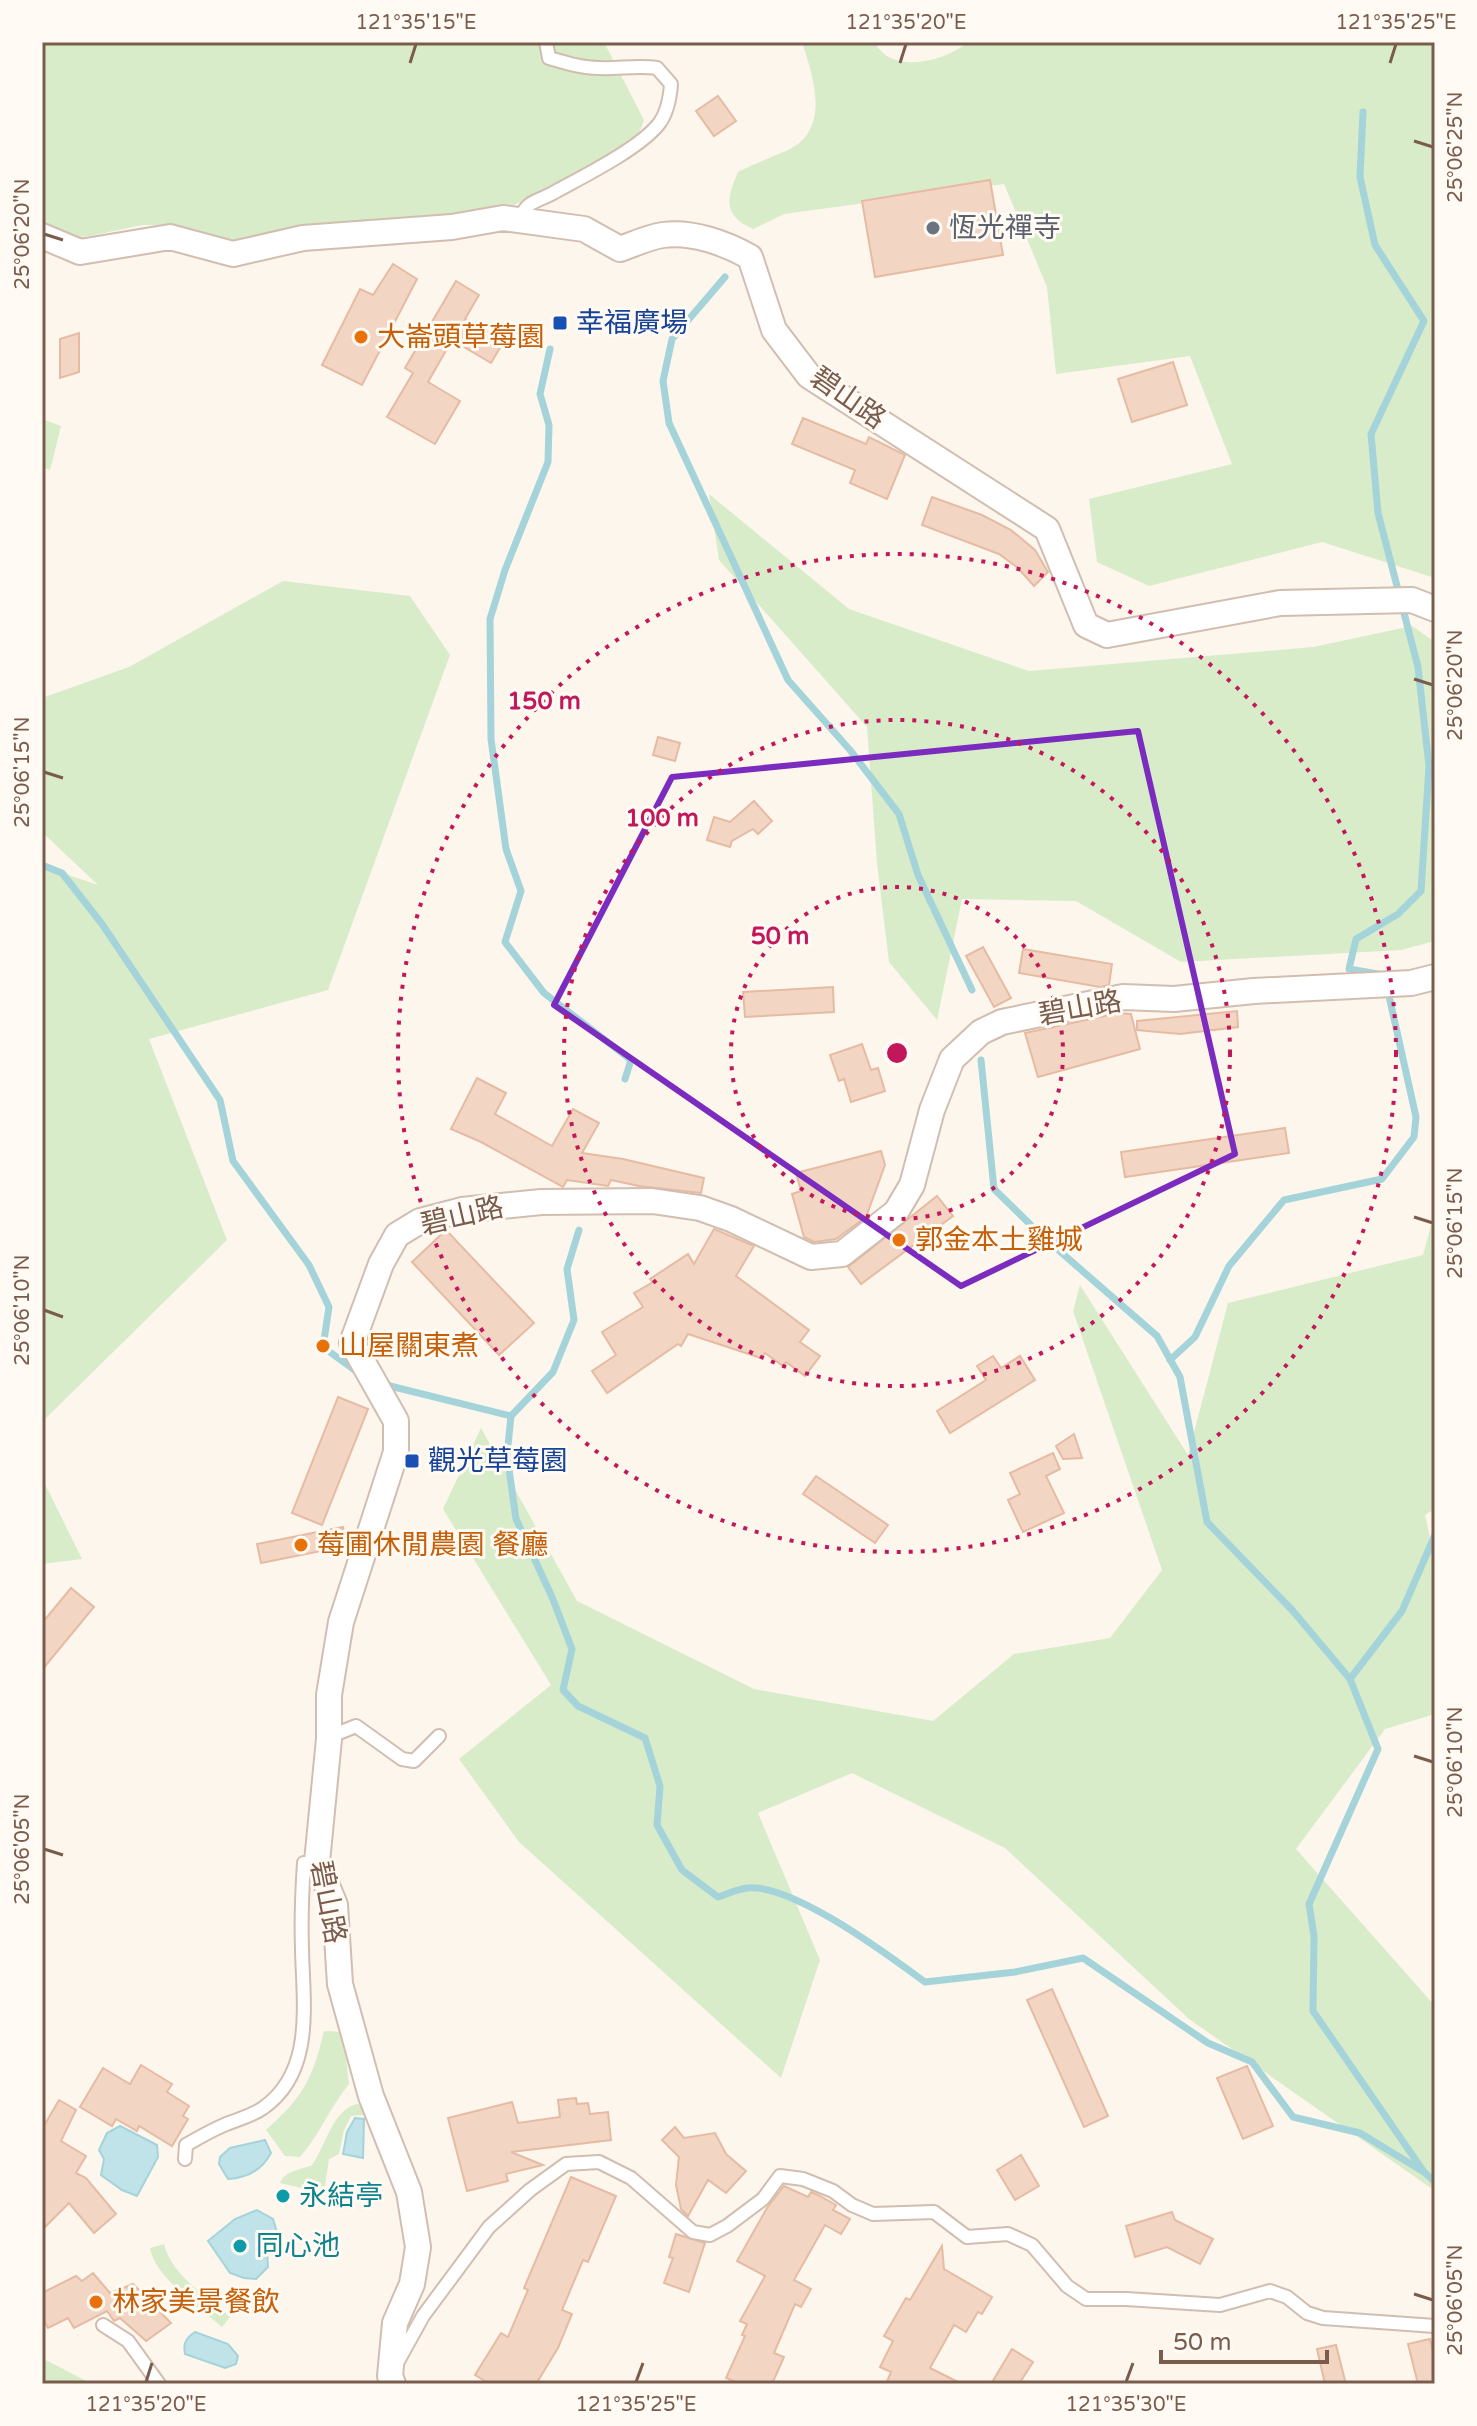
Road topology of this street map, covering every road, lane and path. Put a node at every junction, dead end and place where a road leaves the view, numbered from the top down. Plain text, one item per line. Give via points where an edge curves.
1 (546, 42) edge
2 (520, 218) junction
3 (42, 236) edge
4 (1435, 609) edge
5 (1435, 977) edge
6 (439, 1736) dead end
7 (329, 1737) junction
8 (317, 1862) junction
9 (185, 2159) dead end
10 (103, 2325) dead end
11 (1435, 2326) edge
12 (392, 2380) edge
13 (159, 2384) edge

1 - 2 lane via 549,58 574,66 657,68 671,84 670,101 659,124 634,144 592,173 526,205
2 - 3 street via 303,238 233,254 170,237 80,252
2 - 4 street, 碧山路 via 584,229 620,249 663,235 690,236 750,257 774,330 809,376 1047,529 1086,625 1107,635 1280,603 1412,600
5 - 7 street, 碧山路 via 1174,999 1123,997 1002,1022 981,1032 952,1059 912,1185 896,1212 842,1254 811,1257 700,1208 652,1201 541,1202 462,1210 420,1221 397,1235 352,1343 396,1421 396,1452 341,1622 329,1695
6 - 7 lane via 414,1761 402,1759 356,1726
7 - 8 street, 碧山路
8 - 9 lane via 304,1863 304,2022 291,2077 261,2110 186,2145
8 - 12 street, 碧山路 via 335,1905 340,1984 371,2096 409,2192 418,2247 412,2284 395,2323
10 - 13 lane via 128,2341
11 - 12 lane via 1323,2318 1270,2291 1220,2305 1086,2299 1067,2286 1032,2245 1008,2234 967,2237 934,2212 873,2214 833,2191 780,2176 763,2199 727,2226 710,2235 693,2232 631,2178 599,2162 566,2164 489,2227 423,2316

